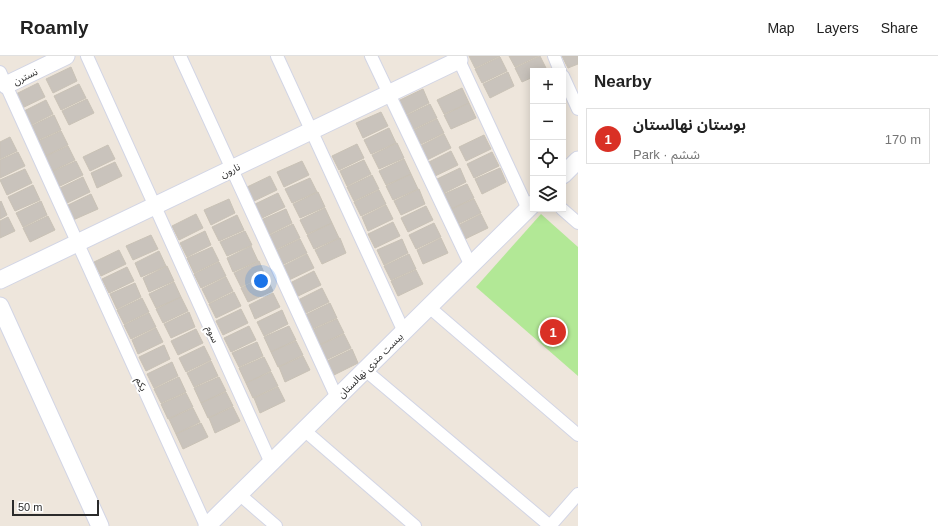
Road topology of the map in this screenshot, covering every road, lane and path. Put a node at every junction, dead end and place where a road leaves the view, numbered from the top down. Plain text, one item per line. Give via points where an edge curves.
1 (66, 56) edge
2 (87, 56) edge
3 (180, 56) edge
4 (277, 56) edge
5 (371, 56) edge
6 (554, 56) edge
7 (458, 58) edge
8 (559, 68) edge
9 (3, 78) edge
10 (566, 83) edge
11 (389, 94) junction
12 (578, 109) edge
13 (311, 131) junction
14 (578, 160) edge
15 (232, 169) junction
16 (566, 172) edge
17 (530, 205) edge
18 (155, 206) junction
19 (530, 208) edge
20 (565, 212) edge
21 (578, 223) edge
22 (78, 243) junction
23 (471, 266) junction
24 (0, 280) edge
25 (0, 306) edge
26 (429, 307) junction
27 (404, 332) junction
28 (365, 370) junction
29 (337, 398) junction
30 (304, 430) junction
31 (578, 435) edge
32 (272, 462) junction
33 (239, 494) junction
34 (578, 494) edge
35 (100, 526) edge
36 (207, 526) edge
37 (276, 526) edge
38 (415, 526) edge
39 (550, 526) edge

1 - 9 street, نسترن
2 - 18 street, سوم
3 - 15 street
4 - 13 street
5 - 11 street
6 - 8 street
7 - 11 street, نارون
7 - 17 street
9 - 22 street, یکم
10 - 12 street
11 - 13 street, نارون
11 - 23 street
13 - 15 street, نارون
13 - 27 street
14 - 16 street
15 - 18 street, نارون
15 - 29 street
18 - 22 street, نارون
18 - 32 street, سوم
19 - 23 street, بیست متری نهالستان
20 - 21 street
22 - 24 street, نارون
22 - 36 street, یکم
23 - 26 street, بیست متری نهالستان
25 - 35 street
26 - 27 street, بیست متری نهالستان
26 - 31 street
27 - 28 street, بیست متری نهالستان
28 - 29 street, بیست متری نهالستان
28 - 39 street
29 - 30 street, بیست متری نهالستان
30 - 32 street, بیست متری نهالستان
30 - 38 street
32 - 33 street, بیست متری نهالستان
33 - 36 street, بیست متری نهالستان
33 - 37 street
34 - 39 street

